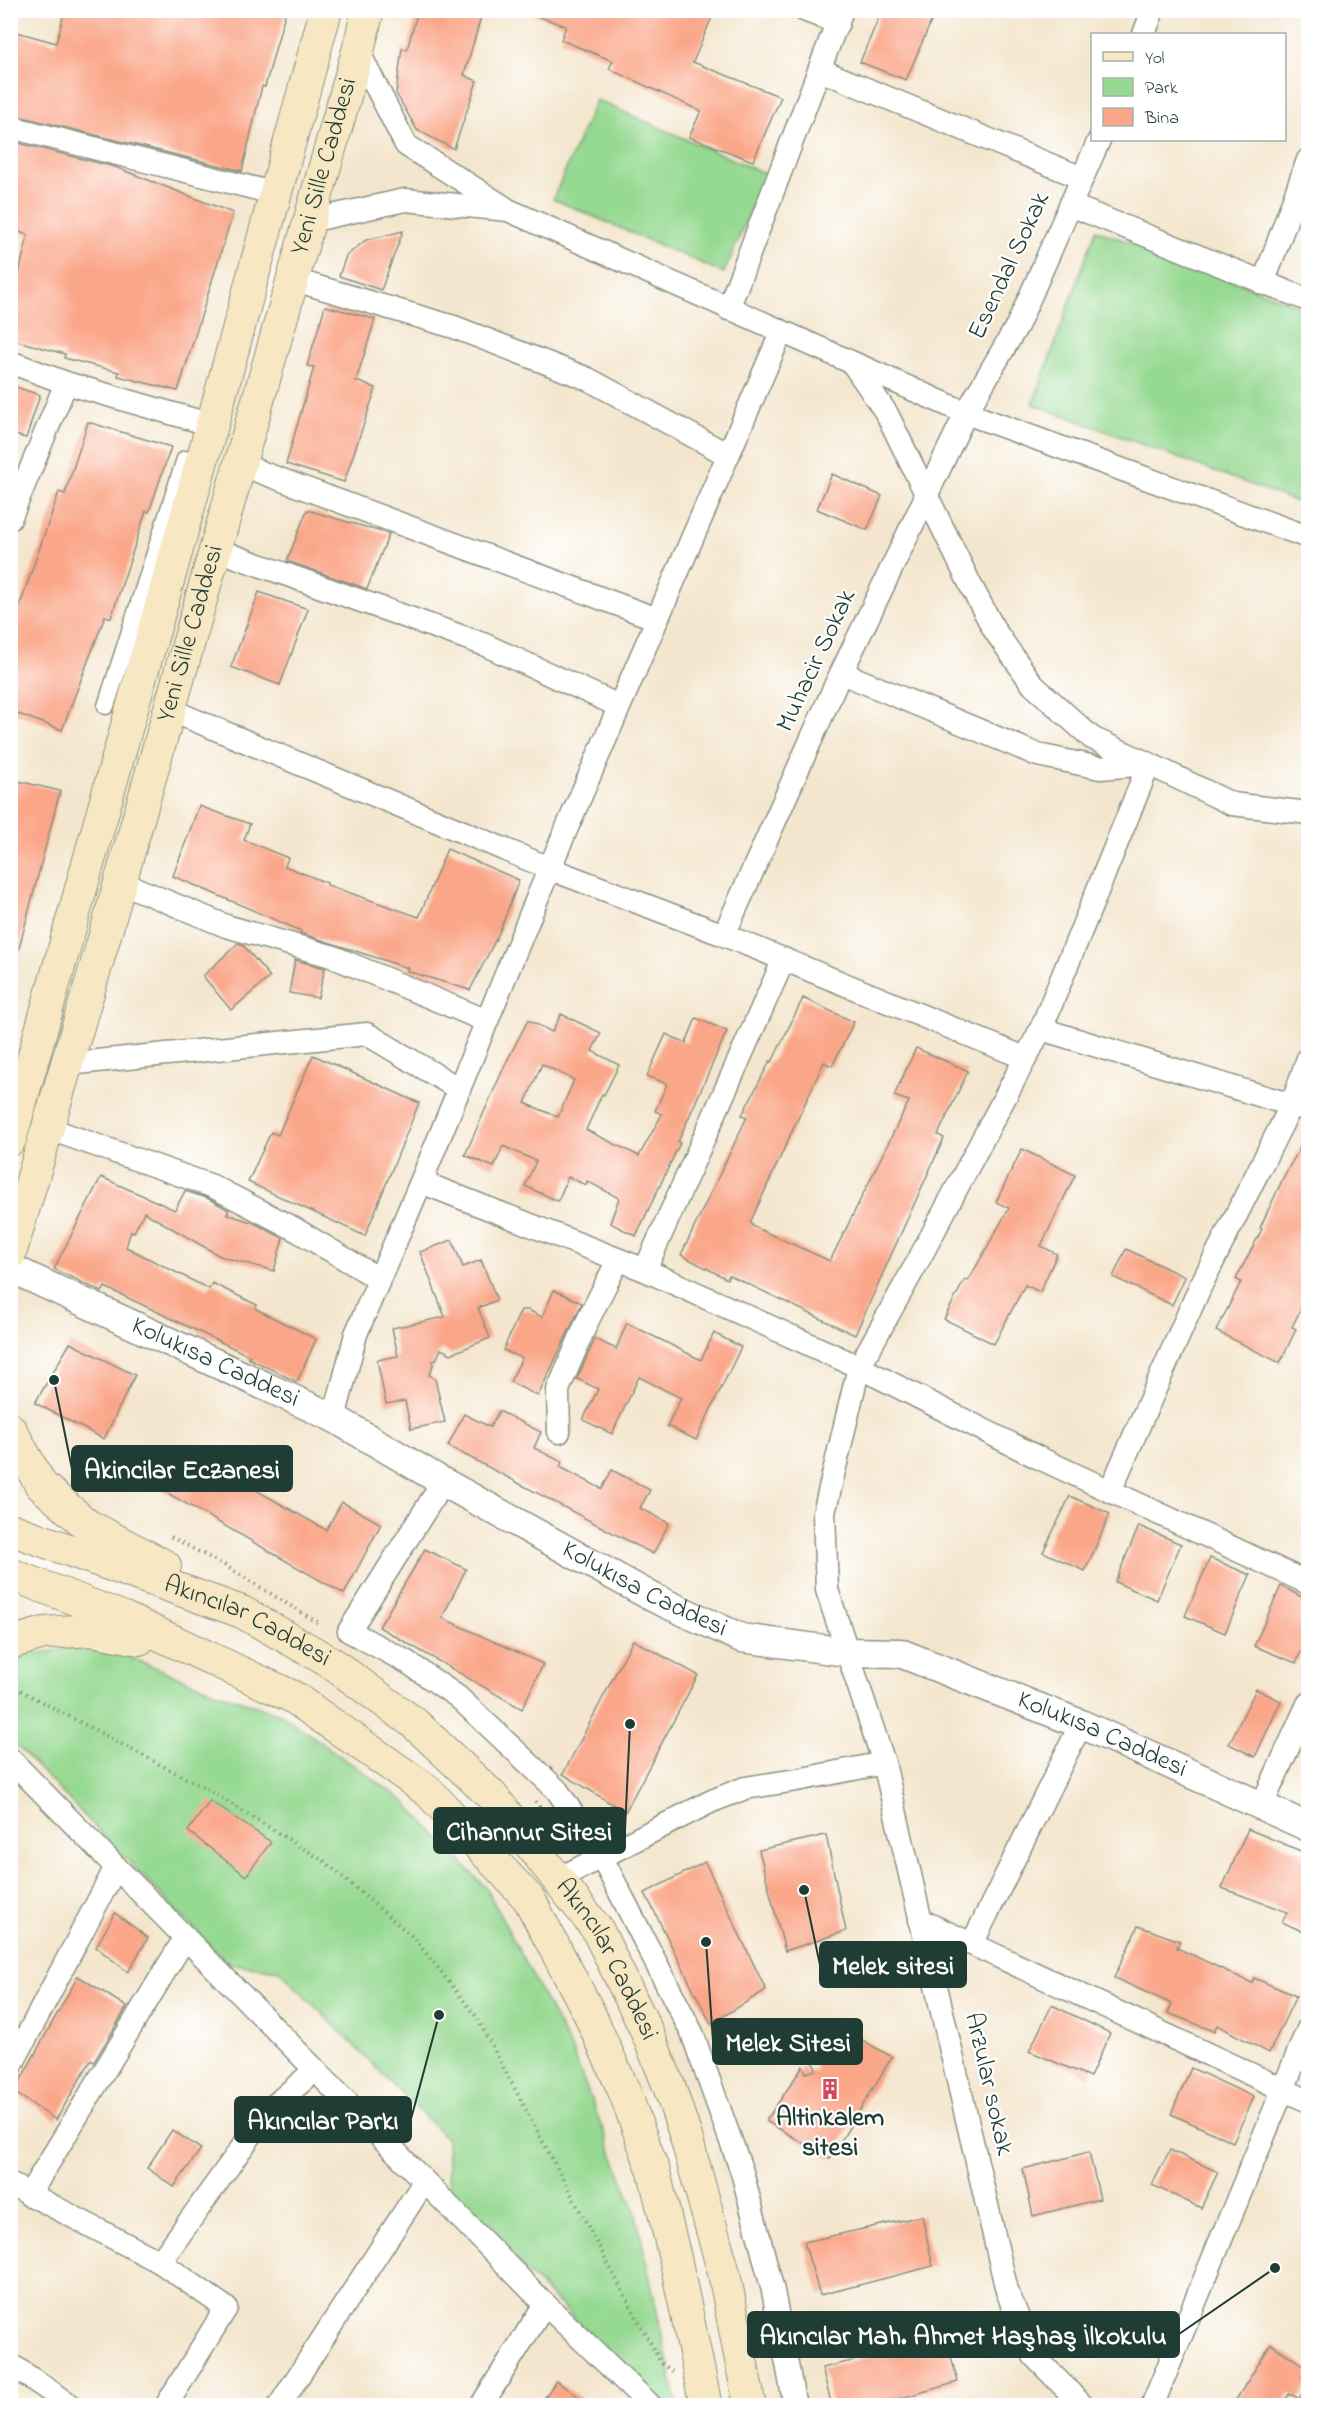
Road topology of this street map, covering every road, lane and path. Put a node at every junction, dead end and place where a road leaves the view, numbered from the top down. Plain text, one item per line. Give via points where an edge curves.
1 (326, 10) edge
2 (368, 10) edge
3 (804, 10) edge
4 (1154, 10) edge
5 (840, 16) edge
6 (1144, 33) edge
7 (358, 51) junction
8 (820, 70) junction
9 (10, 127) edge
10 (1099, 141) edge
11 (1308, 160) edge
12 (1082, 178) junction
13 (277, 194) junction
14 (1070, 205) junction
15 (508, 210) junction
16 (315, 226) junction
17 (291, 279) junction
18 (1263, 284) junction
19 (1308, 300) edge
20 (728, 309) junction
21 (781, 333) junction
22 (10, 362) edge
23 (853, 364) junction
24 (66, 383) junction
25 (966, 413) junction
26 (212, 425) junction
27 (728, 455) junction
28 (185, 459) dead end
29 (239, 464) junction
30 (926, 496) junction
31 (10, 519) edge
32 (1308, 537) edge
33 (214, 549) junction
34 (657, 619) junction
35 (842, 673) junction
36 (106, 706) dead end
37 (619, 706) junction
38 (168, 709) junction
39 (1149, 765) junction
40 (1308, 813) edge
41 (550, 867) junction
42 (126, 884) junction
43 (724, 935) junction
44 (784, 959) junction
45 (487, 1021) junction
46 (1041, 1029) junction
47 (74, 1055) junction
48 (1025, 1058) junction
49 (1308, 1058) edge
50 (459, 1089) junction
51 (1300, 1107) edge
52 (47, 1128) junction
53 (10, 1140) edge
54 (421, 1182) junction
55 (10, 1254) edge
56 (618, 1260) junction
57 (10, 1268) edge
58 (645, 1270) junction
59 (379, 1279) junction
60 (859, 1367) junction
61 (334, 1418) junction
62 (10, 1428) edge
63 (559, 1432) dead end
64 (443, 1482) junction
65 (1110, 1491) junction
66 (10, 1529) edge
67 (10, 1574) edge
68 (1308, 1583) edge
69 (242, 1612) junction
70 (10, 1643) edge
71 (194, 1650) junction
72 (847, 1652) junction
73 (10, 1685) edge
74 (1308, 1704) edge
75 (1081, 1724) junction
76 (11, 1760) edge
77 (884, 1763) junction
78 (1262, 1805) junction
79 (1308, 1827) edge
80 (601, 1856) junction
81 (116, 1867) junction
82 (558, 1879) junction
83 (920, 1920) junction
84 (185, 1938) junction
85 (972, 1944) junction
86 (1308, 2029) edge
87 (10, 2068) edge
88 (315, 2070) junction
89 (1283, 2089) junction
90 (1308, 2101) edge
91 (424, 2181) junction
92 (20, 2189) edge
93 (160, 2262) junction
94 (545, 2304) junction
95 (10, 2364) edge
96 (678, 2365) dead end
97 (1070, 2400) edge
98 (72, 2406) edge
99 (166, 2406) edge
100 (279, 2406) edge
101 (481, 2406) edge
102 (651, 2406) edge
103 (706, 2406) edge
104 (750, 2406) edge
105 (795, 2406) edge
106 (1152, 2406) edge

1 - 13 main road, Yeni Sille Caddesi
2 - 7 main road, Yeni Sille Caddesi
3 - 5 street
4 - 6 street
5 - 8 street
7 - 15 street via 405,145
7 - 16 main road, Yeni Sille Caddesi
8 - 12 street
8 - 20 street
9 - 13 street
10 - 12 street, Esendal Sokak
11 - 18 street
12 - 14 street, Esendal Sokak
13 - 26 main road, Yeni Sille Caddesi
14 - 18 street
14 - 25 street, Esendal Sokak via 1018,324
15 - 16 street via 405,200
15 - 20 street
16 - 17 main road, Yeni Sille Caddesi
16 - 42 street
17 - 27 street via 453,327 588,379
17 - 29 main road, Yeni Sille Caddesi
18 - 19 street
20 - 21 street
21 - 23 street
21 - 27 street
22 - 24 street
23 - 25 street
23 - 30 street via 887,414
24 - 26 street
24 - 31 street
25 - 30 street, Muhacir Sokak
25 - 32 street
26 - 53 main road, Yeni Sille Caddesi
27 - 34 street
28 - 36 street
29 - 33 main road, Yeni Sille Caddesi
29 - 34 street
30 - 35 street, Muhacir Sokak
30 - 39 street via 995,631 1033,685 1092,738
33 - 37 street via 483,644
33 - 38 main road, Yeni Sille Caddesi
34 - 37 street
35 - 39 street via 1038,755 1100,768
35 - 43 street, Muhacir Sokak
37 - 41 street
38 - 41 street
38 - 42 main road, Yeni Sille Caddesi
39 - 40 street via 1232,804
39 - 46 street, Arzular sokak
41 - 43 street
41 - 45 street
42 - 45 street via 226,926 331,956
42 - 47 main road, Yeni Sille Caddesi
43 - 44 street
44 - 48 street
44 - 58 street
45 - 50 street
46 - 48 street, Arzular sokak
46 - 51 street
47 - 50 street via 367,1034
47 - 52 main road, Yeni Sille Caddesi
48 - 60 street, Arzular sokak
49 - 51 street
50 - 54 street
51 - 65 street via 1201,1285
52 - 55 main road, Yeni Sille Caddesi
52 - 59 street via 212,1186
54 - 56 street
54 - 59 street
56 - 58 street
56 - 63 street via 558,1390
57 - 61 street, Kolukısa Caddesi
58 - 60 street
59 - 61 street via 356,1334
60 - 65 street
60 - 72 street, Arzular sokak via 824,1513 827,1590
61 - 64 street, Kolukısa Caddesi
62 - 69 main road via 41,1485 87,1525 209,1586
64 - 72 street, Kolukısa Caddesi via 654,1598 741,1638
64 - 80 street via 349,1631 407,1662 458,1697 557,1790
65 - 68 street
66 - 69 main road, Akıncılar Caddesi
67 - 71 main road, Akıncılar Caddesi
69 - 82 main road, Akıncılar Caddesi via 330,1662 414,1723 492,1796
70 - 71 main road via 44,1633 92,1630
71 - 103 main road, Akıncılar Caddesi via 293,1697 428,1791 529,1899 588,2011 625,2093 654,2172
72 - 75 street, Kolukısa Caddesi via 900,1653
72 - 77 street, Arzular sokak
73 - 96 path via 210,1791 324,1861 414,1938 476,2016 661,2363 680,2376
74 - 78 street
75 - 78 street, Kolukısa Caddesi
75 - 85 street
76 - 81 street
77 - 80 street via 745,1788
77 - 83 street, Arzular sokak
78 - 79 street, Kolukısa Caddesi
80 - 82 street
80 - 105 street via 692,2033 742,2172 773,2291
81 - 84 street
81 - 87 street
82 - 104 main road, Akıncılar Caddesi via 597,1929 669,2086 724,2273
83 - 85 street
83 - 97 street, Arzular sokak via 1007,2291 1034,2356
84 - 88 street
84 - 92 street
85 - 89 street
86 - 89 street
88 - 91 street
88 - 93 street via 269,2110
89 - 90 street
89 - 106 street
91 - 94 street
91 - 100 street
92 - 93 street
93 - 99 street via 226,2308
94 - 101 street
94 - 102 street
95 - 98 street

